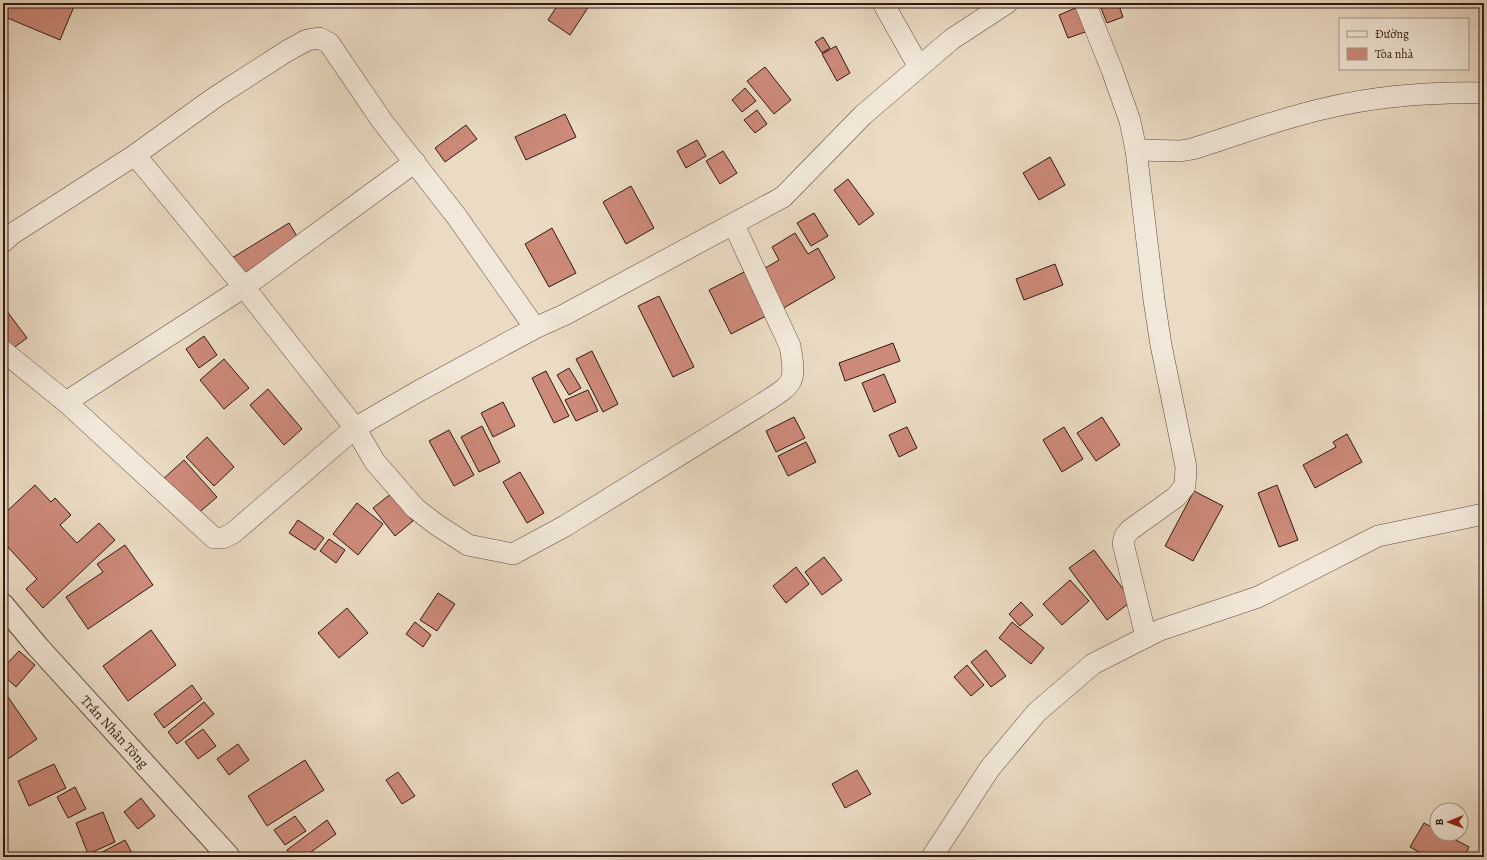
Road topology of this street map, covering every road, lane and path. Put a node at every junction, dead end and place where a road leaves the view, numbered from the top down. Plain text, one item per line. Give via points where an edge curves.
1 (883, 3) edge
2 (1007, 3) edge
3 (1085, 3) edge
4 (919, 67) junction
5 (1484, 93) edge
6 (1136, 150) junction
7 (135, 155) junction
8 (415, 162) junction
9 (734, 225) junction
10 (3, 242) edge
11 (244, 287) junction
12 (535, 328) junction
13 (3, 351) edge
14 (66, 402) junction
15 (355, 428) junction
16 (1484, 514) edge
17 (3, 605) edge
18 (1146, 637) junction
19 (229, 857) edge
20 (932, 857) edge

1 - 4 street
2 - 4 street via 952,39
3 - 6 street via 1115,77 1130,121
4 - 9 street via 863,115 783,197
5 - 6 street via 1439,93 1369,100 1326,108 1192,149
6 - 18 street via 1161,345 1186,467 1185,486 1176,497 1130,530 1123,543
7 - 8 street via 214,98 287,51 307,40 319,38 329,43 382,121
7 - 10 street
7 - 11 street
8 - 11 street
8 - 12 street
9 - 12 street via 564,316
9 - 15 street via 790,346 794,365 791,382 786,388 565,526 513,554 468,545 436,526 415,508 376,462
11 - 14 street
11 - 15 street
12 - 15 street
13 - 14 street
14 - 15 street via 214,538 223,538 233,533
16 - 18 street via 1378,536 1258,597
17 - 19 street, Trần Nhân Tông
18 - 20 street via 1093,664 1038,712 990,768

